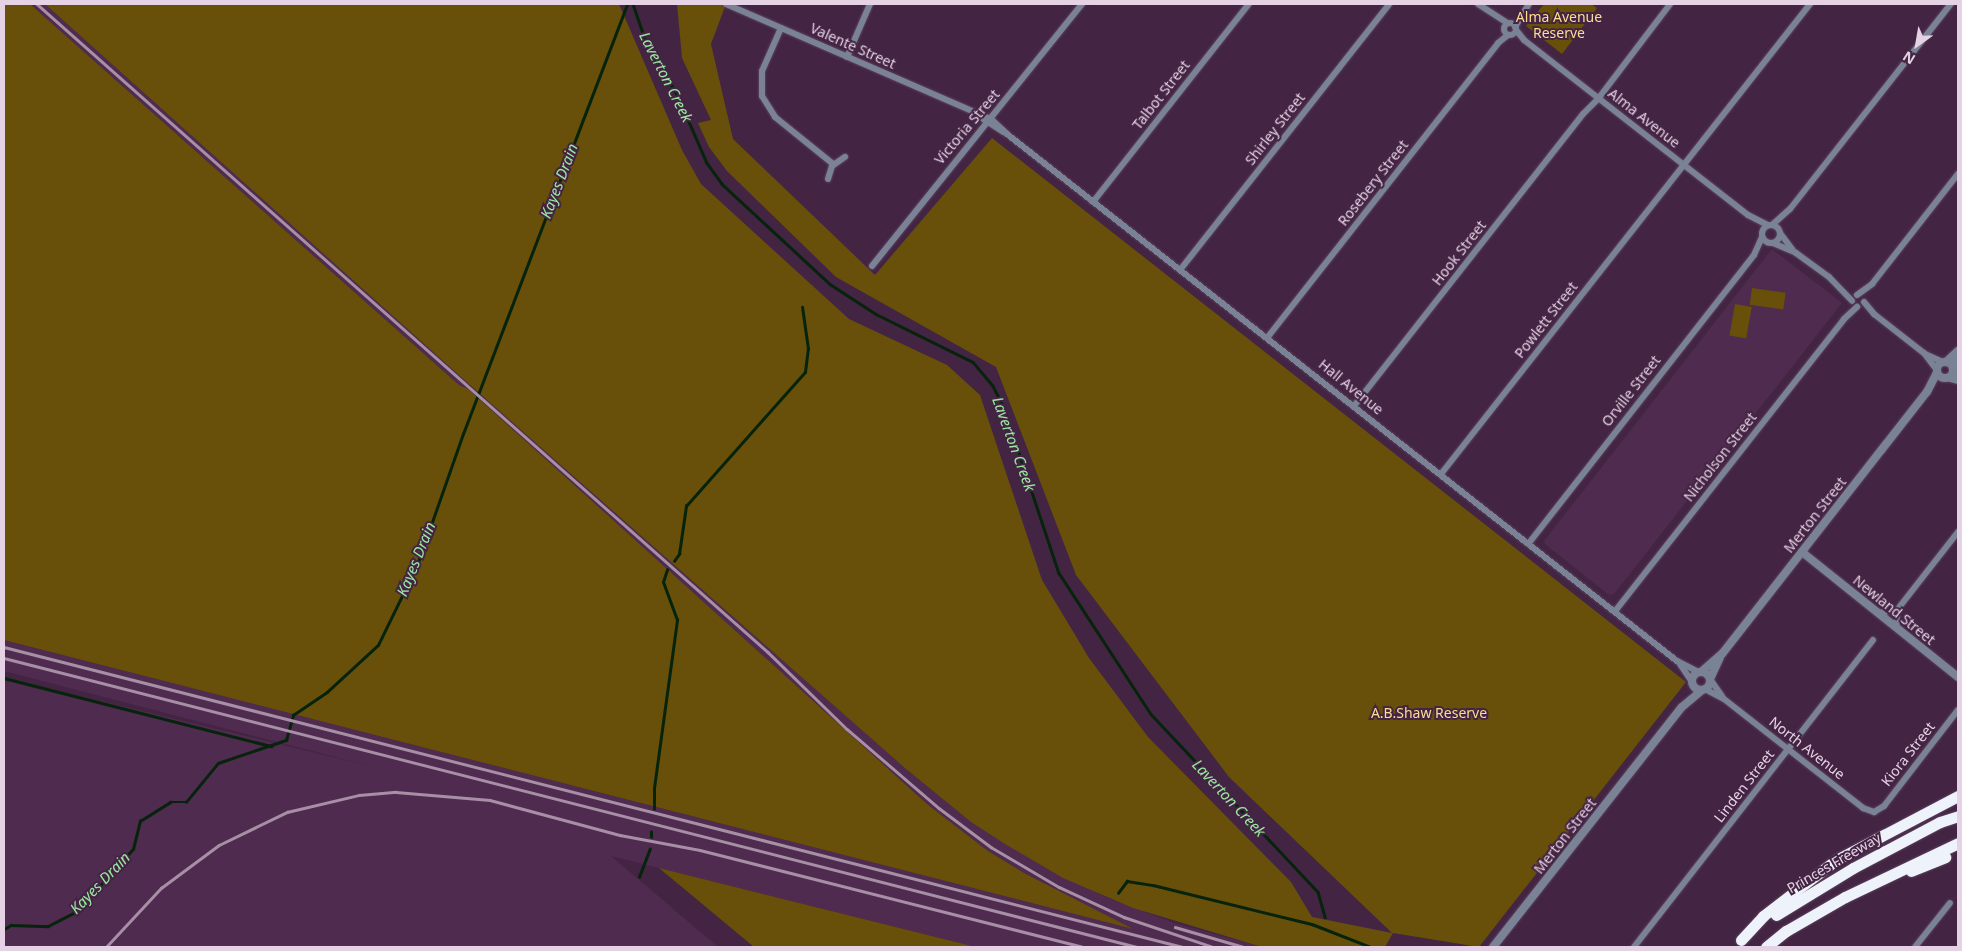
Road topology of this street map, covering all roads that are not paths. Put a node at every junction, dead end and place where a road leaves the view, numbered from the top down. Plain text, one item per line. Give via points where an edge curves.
1 (726, 4) edge
2 (870, 4) edge
3 (1082, 4) edge
4 (1248, 4) edge
5 (1389, 4) edge
6 (1478, 4) edge
7 (1529, 4) edge
8 (1670, 4) edge
9 (1810, 4) edge
10 (1952, 4) edge
11 (781, 28) junction
12 (1509, 29) junction
13 (847, 57) junction
14 (1596, 97) junction
15 (990, 121) junction
16 (845, 157) dead end
17 (833, 164) junction
18 (1683, 165) junction
19 (1958, 174) edge
20 (828, 179) dead end
21 (1094, 202) junction
22 (1790, 209) junction
23 (1748, 215) junction
24 (1770, 225) junction
25 (1780, 232) junction
26 (1762, 235) junction
27 (1771, 243) junction
28 (1796, 253) junction
29 (1754, 255) junction
30 (872, 266) dead end
31 (1180, 270) junction
32 (1872, 284) junction
33 (1864, 301) junction
34 (1855, 302) junction
35 (1874, 314) junction
36 (1267, 338) junction
37 (1958, 350) edge
38 (1924, 353) junction
39 (1958, 357) edge
40 (1944, 362) junction
41 (1953, 369) junction
42 (1937, 371) junction
43 (1946, 378) junction
44 (1958, 379) edge
45 (1927, 392) junction
46 (1354, 406) junction
47 (1441, 474) junction
48 (1958, 532) edge
49 (1528, 543) junction
50 (1802, 552) junction
51 (1814, 562) junction
52 (1616, 610) junction
53 (1897, 610) junction
54 (1883, 612) junction
55 (1897, 623) junction
56 (1874, 640) dead end
57 (1722, 654) junction
58 (1677, 661) junction
59 (1958, 671) edge
60 (1700, 672) junction
61 (1958, 677) edge
62 (1710, 679) junction
63 (1693, 683) junction
64 (1703, 689) junction
65 (1724, 699) junction
66 (1682, 707) junction
67 (1958, 710) edge
68 (1788, 749) junction
69 (1958, 796) edge
70 (1877, 811) joint
71 (1958, 816) edge
72 (1958, 843) edge
73 (1958, 852) edge
74 (1950, 903) dead end
75 (1505, 933) junction
76 (1736, 944) edge
77 (1492, 947) edge
78 (1500, 947) edge
79 (1634, 947) edge
80 (1766, 947) edge
81 (1771, 947) edge
82 (1915, 947) edge

1 - 11 street, Valente Street
2 - 13 street
3 - 15 street, Victoria Street
4 - 21 street, Talbot Street
5 - 31 street, Shirley Street
6 - 12 street, Alma Avenue
7 - 12 street, Rosebery Street
8 - 14 street, Hook Street
9 - 18 street, Powlett Street
10 - 22 street
11 - 13 street, Valente Street
11 - 17 street via 762,71 762,96 775,118
12 - 14 street, Alma Avenue
12 - 36 street, Rosebery Street
13 - 15 street, Valente Street
14 - 18 street, Alma Avenue
14 - 46 street, Hook Street
15 - 21 street, Hall Avenue
15 - 30 street, Victoria Street via 961,152
16 - 17 street
17 - 20 street
18 - 23 street, Alma Avenue
18 - 47 street, Powlett Street
19 - 32 street, Nicholson Street
21 - 31 street, Hall Avenue
22 - 24 street
22 - 25 street
23 - 24 street, Alma Avenue
23 - 26 street, Alma Avenue
24 - 25 street, Alma Avenue
24 - 26 street, Orville Street
25 - 27 street, Orville Street
25 - 28 street
26 - 27 street, Alma Avenue
26 - 29 street, Orville Street
27 - 28 street
27 - 29 street, Orville Street
28 - 34 street
29 - 49 street, Orville Street
31 - 36 street, Hall Avenue
32 - 33 street, Nicholson Street
32 - 34 street, Nicholson Street
33 - 34 street
33 - 35 street
34 - 35 street
34 - 52 street, Nicholson Street
35 - 38 street
36 - 46 street, Hall Avenue
37 - 40 street
38 - 40 street
38 - 42 street
39 - 41 street
40 - 41 street
40 - 42 street, Merton Street
41 - 43 street, Merton Street
41 - 44 street
42 - 43 street
42 - 45 street, Merton Street
43 - 44 street
43 - 45 street, Merton Street
45 - 50 street, Merton Street
46 - 47 street, Hall Avenue
47 - 49 street, Hall Avenue
48 - 53 street
49 - 52 street, Hall Avenue
50 - 51 street, Newland Street
50 - 57 street, Merton Street
51 - 54 street, Newland Street
51 - 61 street, Newland Street
52 - 58 street, Hall Avenue
53 - 54 street
53 - 55 street
54 - 55 street, Newland Street
55 - 59 street, Newland Street
56 - 68 street, Linden Street
57 - 60 street, Merton Street
57 - 62 street, Merton Street
58 - 60 street, Hall Avenue
58 - 63 street, Hall Avenue
60 - 62 street
60 - 63 street, Merton Street
62 - 64 street, Merton Street
62 - 65 street, North Avenue
63 - 64 street
63 - 66 street, Merton Street
64 - 65 street, North Avenue
64 - 66 street, Merton Street
65 - 68 street, North Avenue
66 - 75 street, Merton Street
67 - 70 street, Kiora Street
68 - 70 street, North Avenue via 1863,808
68 - 79 street, Linden Street
69 - 76 highway via 1836,860 1763,916
71 - 76 highway, Princes Freeway via 1940,822 1853,868 1798,900
72 - 80 highway via 1845,897
73 - 81 highway via 1854,898
74 - 82 street
75 - 77 street, Merton Street
75 - 78 street, Merton Street

